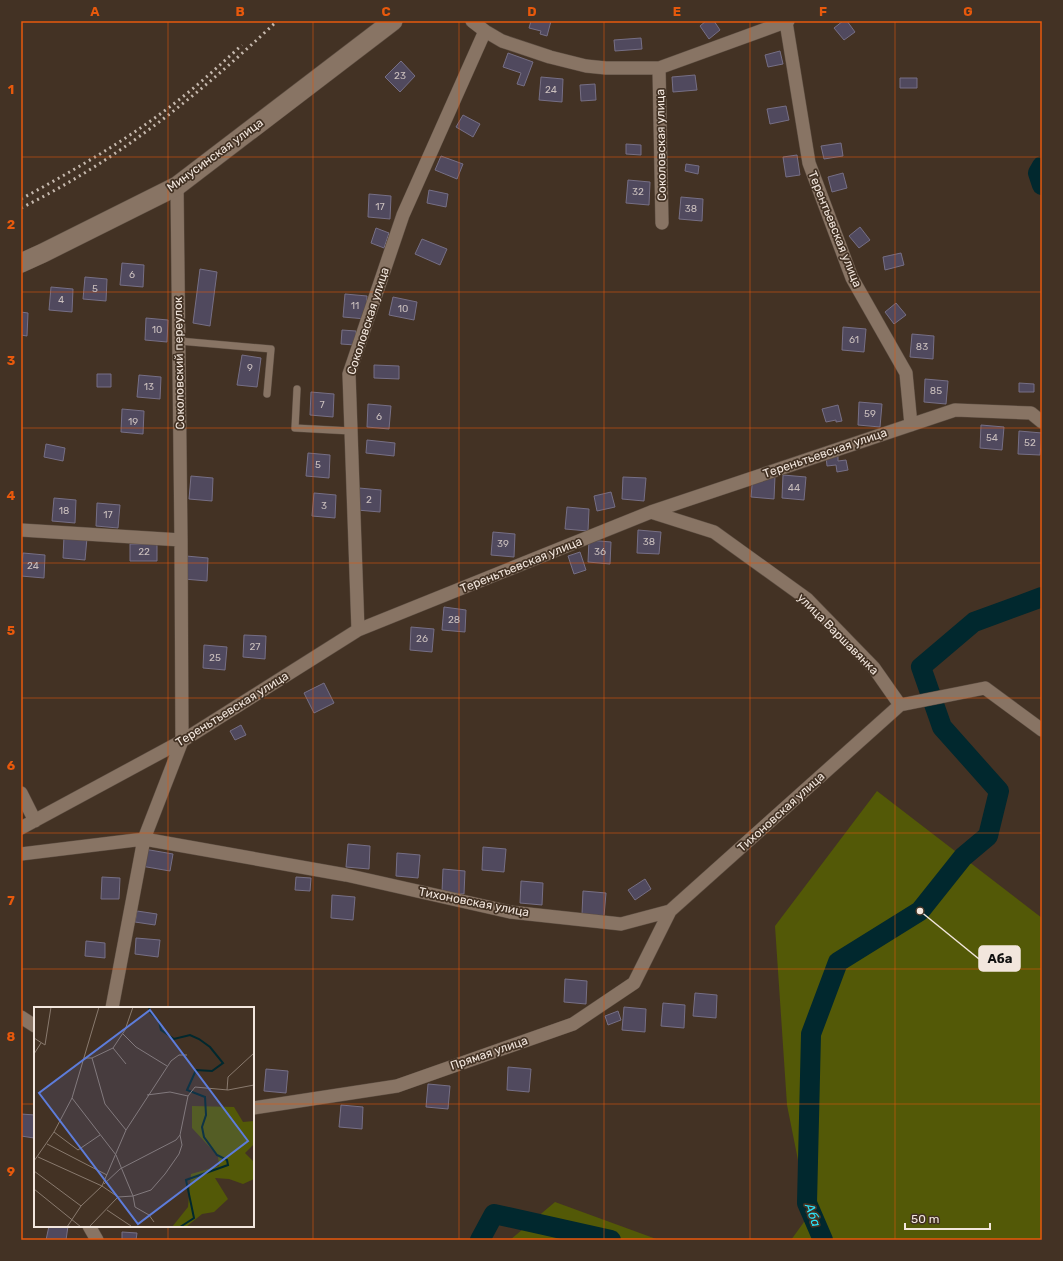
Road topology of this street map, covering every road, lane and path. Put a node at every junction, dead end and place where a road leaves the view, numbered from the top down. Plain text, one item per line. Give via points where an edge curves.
1 (393, 21) edge
2 (472, 21) edge
3 (787, 21) edge
4 (485, 31) junction
5 (659, 68) junction
6 (177, 186) junction
7 (662, 223) dead end
8 (21, 263) edge
9 (178, 341) junction
10 (297, 389) dead end
11 (266, 394) dead end
12 (1042, 422) edge
13 (911, 425) junction
14 (351, 431) junction
15 (652, 512) junction
16 (21, 530) edge
17 (181, 540) junction
18 (358, 630) junction
19 (900, 705) junction
20 (1042, 730) edge
21 (182, 741) junction
22 (21, 793) edge
23 (35, 821) junction
24 (21, 828) edge
25 (144, 838) junction
26 (21, 854) edge
27 (670, 911) junction
28 (112, 1007) edge
29 (21, 1017) edge
30 (34, 1025) edge
31 (254, 1108) edge
32 (90, 1227) edge
33 (97, 1240) edge

1 - 6 main road, Минусинская улица
2 - 4 street
3 - 5 street
3 - 13 street, Терентьевская улица via 809,163 852,278 906,372
4 - 5 street via 502,41 586,66
4 - 14 street, Соколовская улица via 403,215 349,374
5 - 7 street, Соколовская улица
6 - 8 main road, Минусинская улица
6 - 9 street, Соколовский переулок
9 - 11 lane via 271,349
9 - 17 street, Соколовский переулок
10 - 14 lane via 295,428
12 - 13 street, Тереньтьевская улица via 1031,413 955,410
13 - 15 street, Тереньтьевская улица
14 - 18 street, Соколовская улица
15 - 18 street, Тереньтьевская улица
15 - 19 street, улица Варшавянка via 714,532 807,599 874,668
16 - 17 street
17 - 21 street, Соколовский переулок
18 - 21 street, Тереньтьевская улица
19 - 20 street via 985,688
19 - 27 street, Тихоновская улица
21 - 23 street, Тереньтьевская улица
21 - 25 street
22 - 23 street
23 - 24 street, Тереньтьевская улица
25 - 26 street, Тихоновская улица
25 - 27 street, Тихоновская улица via 346,875 510,912 621,924
25 - 28 street
27 - 31 street, Прямая улица via 634,983 573,1024 397,1086
29 - 30 street
32 - 33 street

